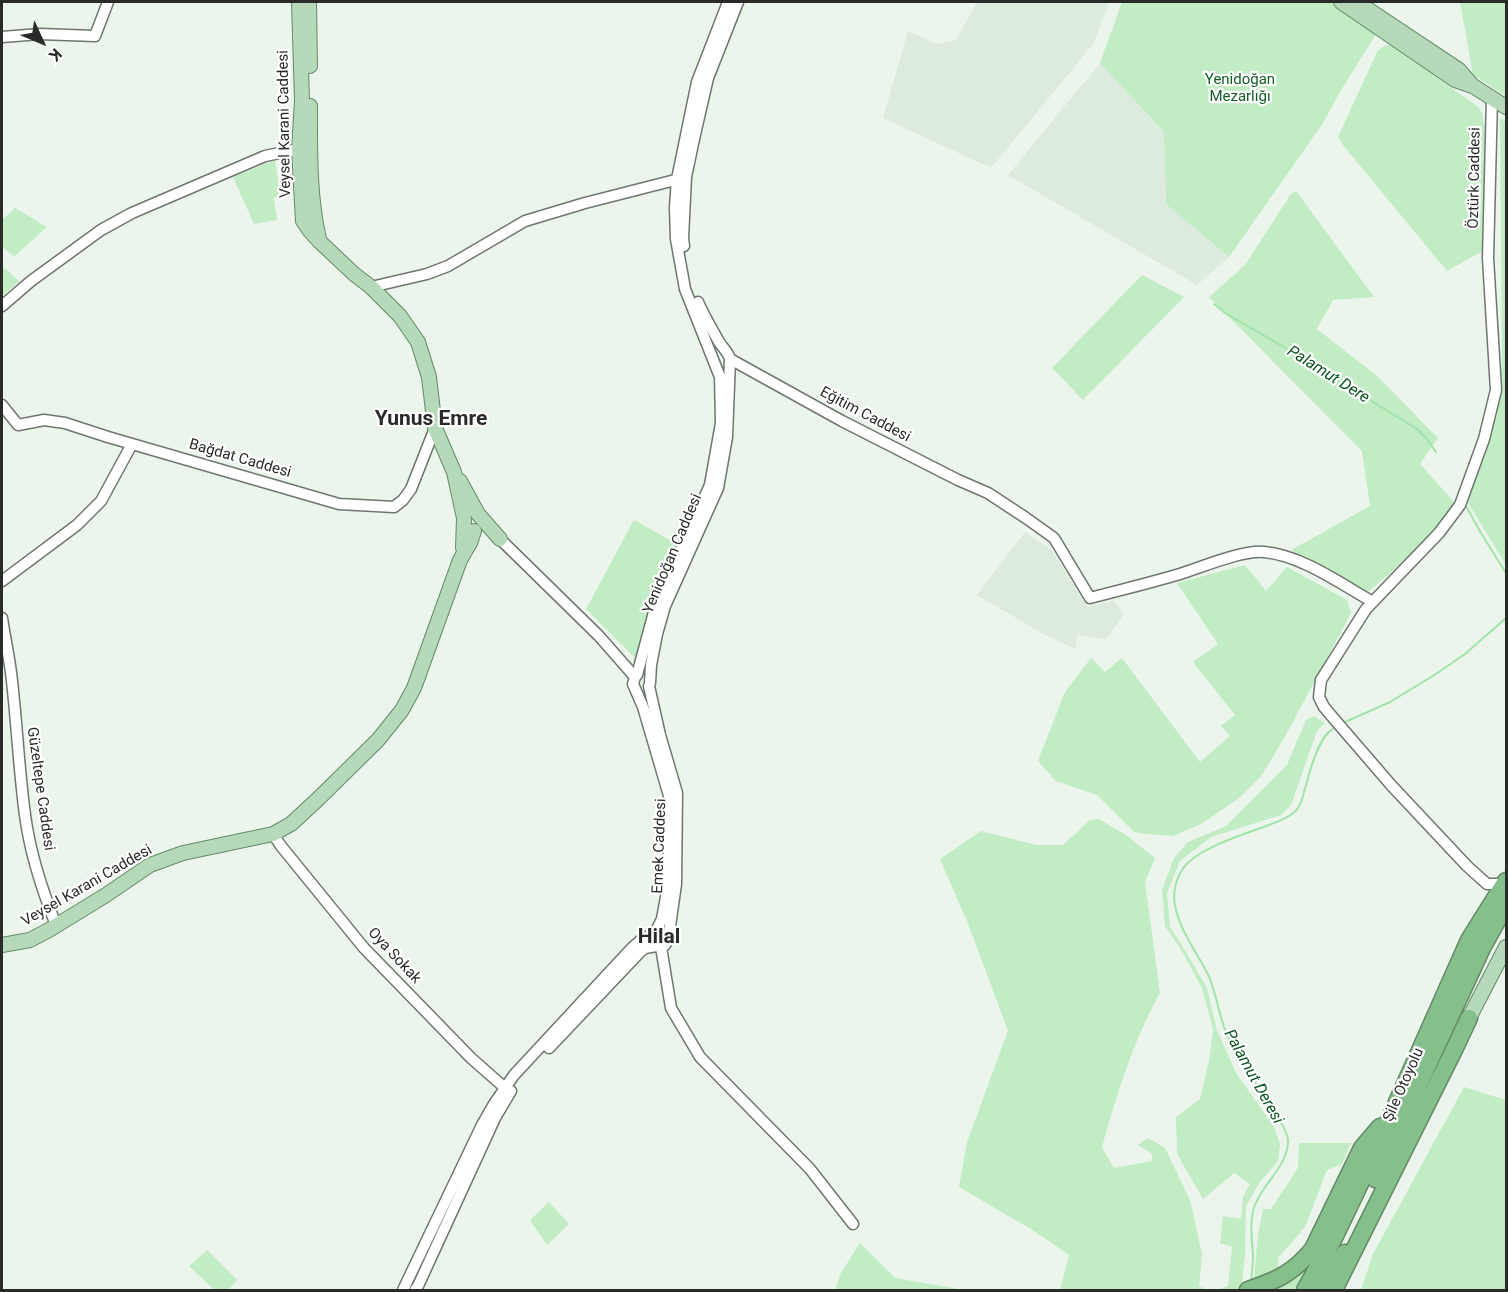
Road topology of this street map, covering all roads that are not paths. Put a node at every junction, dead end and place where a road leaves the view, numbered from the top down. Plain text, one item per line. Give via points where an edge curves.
1 (108, 2) edge
2 (299, 2) edge
3 (309, 2) edge
4 (728, 2) edge
5 (738, 2) edge
6 (1341, 2) edge
7 (1357, 2) edge
8 (1385, 27) junction
9 (2, 37) edge
10 (703, 80) junction
11 (1492, 98) junction
12 (1506, 107) edge
13 (305, 148) junction
14 (682, 178) junction
15 (371, 287) junction
16 (2, 306) edge
17 (727, 355) junction
18 (714, 360) junction
19 (2, 405) edge
20 (435, 428) junction
21 (723, 438) junction
22 (132, 444) junction
23 (473, 522) junction
24 (500, 539) joint
25 (2, 581) edge
26 (1373, 602) junction
27 (2, 618) edge
28 (636, 676) junction
29 (650, 684) junction
30 (636, 689) junction
31 (656, 737) junction
32 (273, 834) junction
33 (673, 860) junction
34 (1505, 883) edge
35 (1506, 905) edge
36 (56, 925) junction
37 (655, 932) junction
38 (662, 944) junction
39 (2, 945) edge
40 (1506, 947) edge
41 (1469, 1018) joint
42 (505, 1088) junction
43 (1392, 1113) junction
44 (470, 1162) junction
45 (1369, 1222) junction
46 (853, 1224) dead end
47 (411, 1287) edge
48 (1248, 1290) edge
49 (1305, 1290) edge
50 (1316, 1290) edge
51 (1334, 1290) edge

1 - 9 street via 95,36
2 - 13 main road, Veysel Karani Caddesi
3 - 13 main road, Veysel Karani Caddesi
4 - 10 street, Yenidoğan Caddesi
5 - 10 street, Yenidoğan Caddesi
6 - 8 main road
7 - 8 main road
8 - 11 main road via 1455,80
10 - 14 street, Yenidoğan Caddesi
11 - 12 main road
11 - 26 street, Öztürk Caddesi via 1488,258 1496,390 1484,439 1460,505 1439,533
13 - 15 main road, Veysel Karani Caddesi via 303,221 319,241
13 - 16 street via 265,156 132,213 101,230
14 - 15 street via 525,221 447,266
14 - 17 street, Yenidoğan Caddesi via 683,238 692,287
14 - 18 street, Yenidoğan Caddesi via 675,207 676,239 685,289
15 - 20 main road, Veysel Karani Caddesi via 400,316 418,342 429,377
17 - 18 street via 728,363 722,366
17 - 21 street, Yenidoğan Caddesi
17 - 26 street, Eğitim Caddesi via 842,421 988,494 1054,538 1090,598 1263,551 1306,564
18 - 21 street, Yenidoğan Caddesi via 720,377
19 - 22 street, Bağdat Caddesi via 18,426 44,420 65,423
20 - 22 street, Bağdat Caddesi via 411,489 394,507 339,504
20 - 23 main road, Veysel Karani Caddesi via 454,472 465,487
21 - 28 street, Yenidoğan Caddesi via 710,485 657,601
21 - 29 street, Yenidoğan Caddesi via 718,488 665,606
22 - 25 street via 101,501 77,525
23 - 24 main road
23 - 32 main road, Veysel Karani Caddesi via 470,543 402,710 378,740 317,800 291,824
24 - 28 street
26 - 34 street, Öztürk Caddesi via 1321,680 1319,698 1390,785 1467,866 1487,884
27 - 36 street, Güzeltepe Caddesi via 25,815 44,895
28 - 29 street via 647,676
28 - 30 street
29 - 30 street via 643,691
29 - 31 street, Emek Caddesi
30 - 31 street, Emek Caddesi
31 - 33 street, Emek Caddesi via 673,792
32 - 36 main road, Veysel Karani Caddesi via 177,855 150,865
32 - 42 street, Oya Sokak via 364,948
33 - 37 street, Emek Caddesi via 662,919
33 - 38 street, Emek Caddesi via 676,884
34 - 43 highway, Şile Otoyolu via 1469,940
35 - 50 highway, Şile Otoyolu via 1483,946 1374,1181
36 - 39 main road, Veysel Karani Caddesi via 30,940
37 - 38 street via 664,931
37 - 42 street via 632,948
38 - 44 street via 640,952 520,1080
38 - 46 street, Emek Caddesi via 671,1008 700,1057 810,1169
40 - 41 main road
41 - 45 highway
42 - 44 street via 482,1125
43 - 48 highway via 1362,1148 1313,1249 1291,1272
43 - 49 highway, Şile Otoyolu via 1334,1238
44 - 47 street
45 - 50 highway
45 - 51 highway

